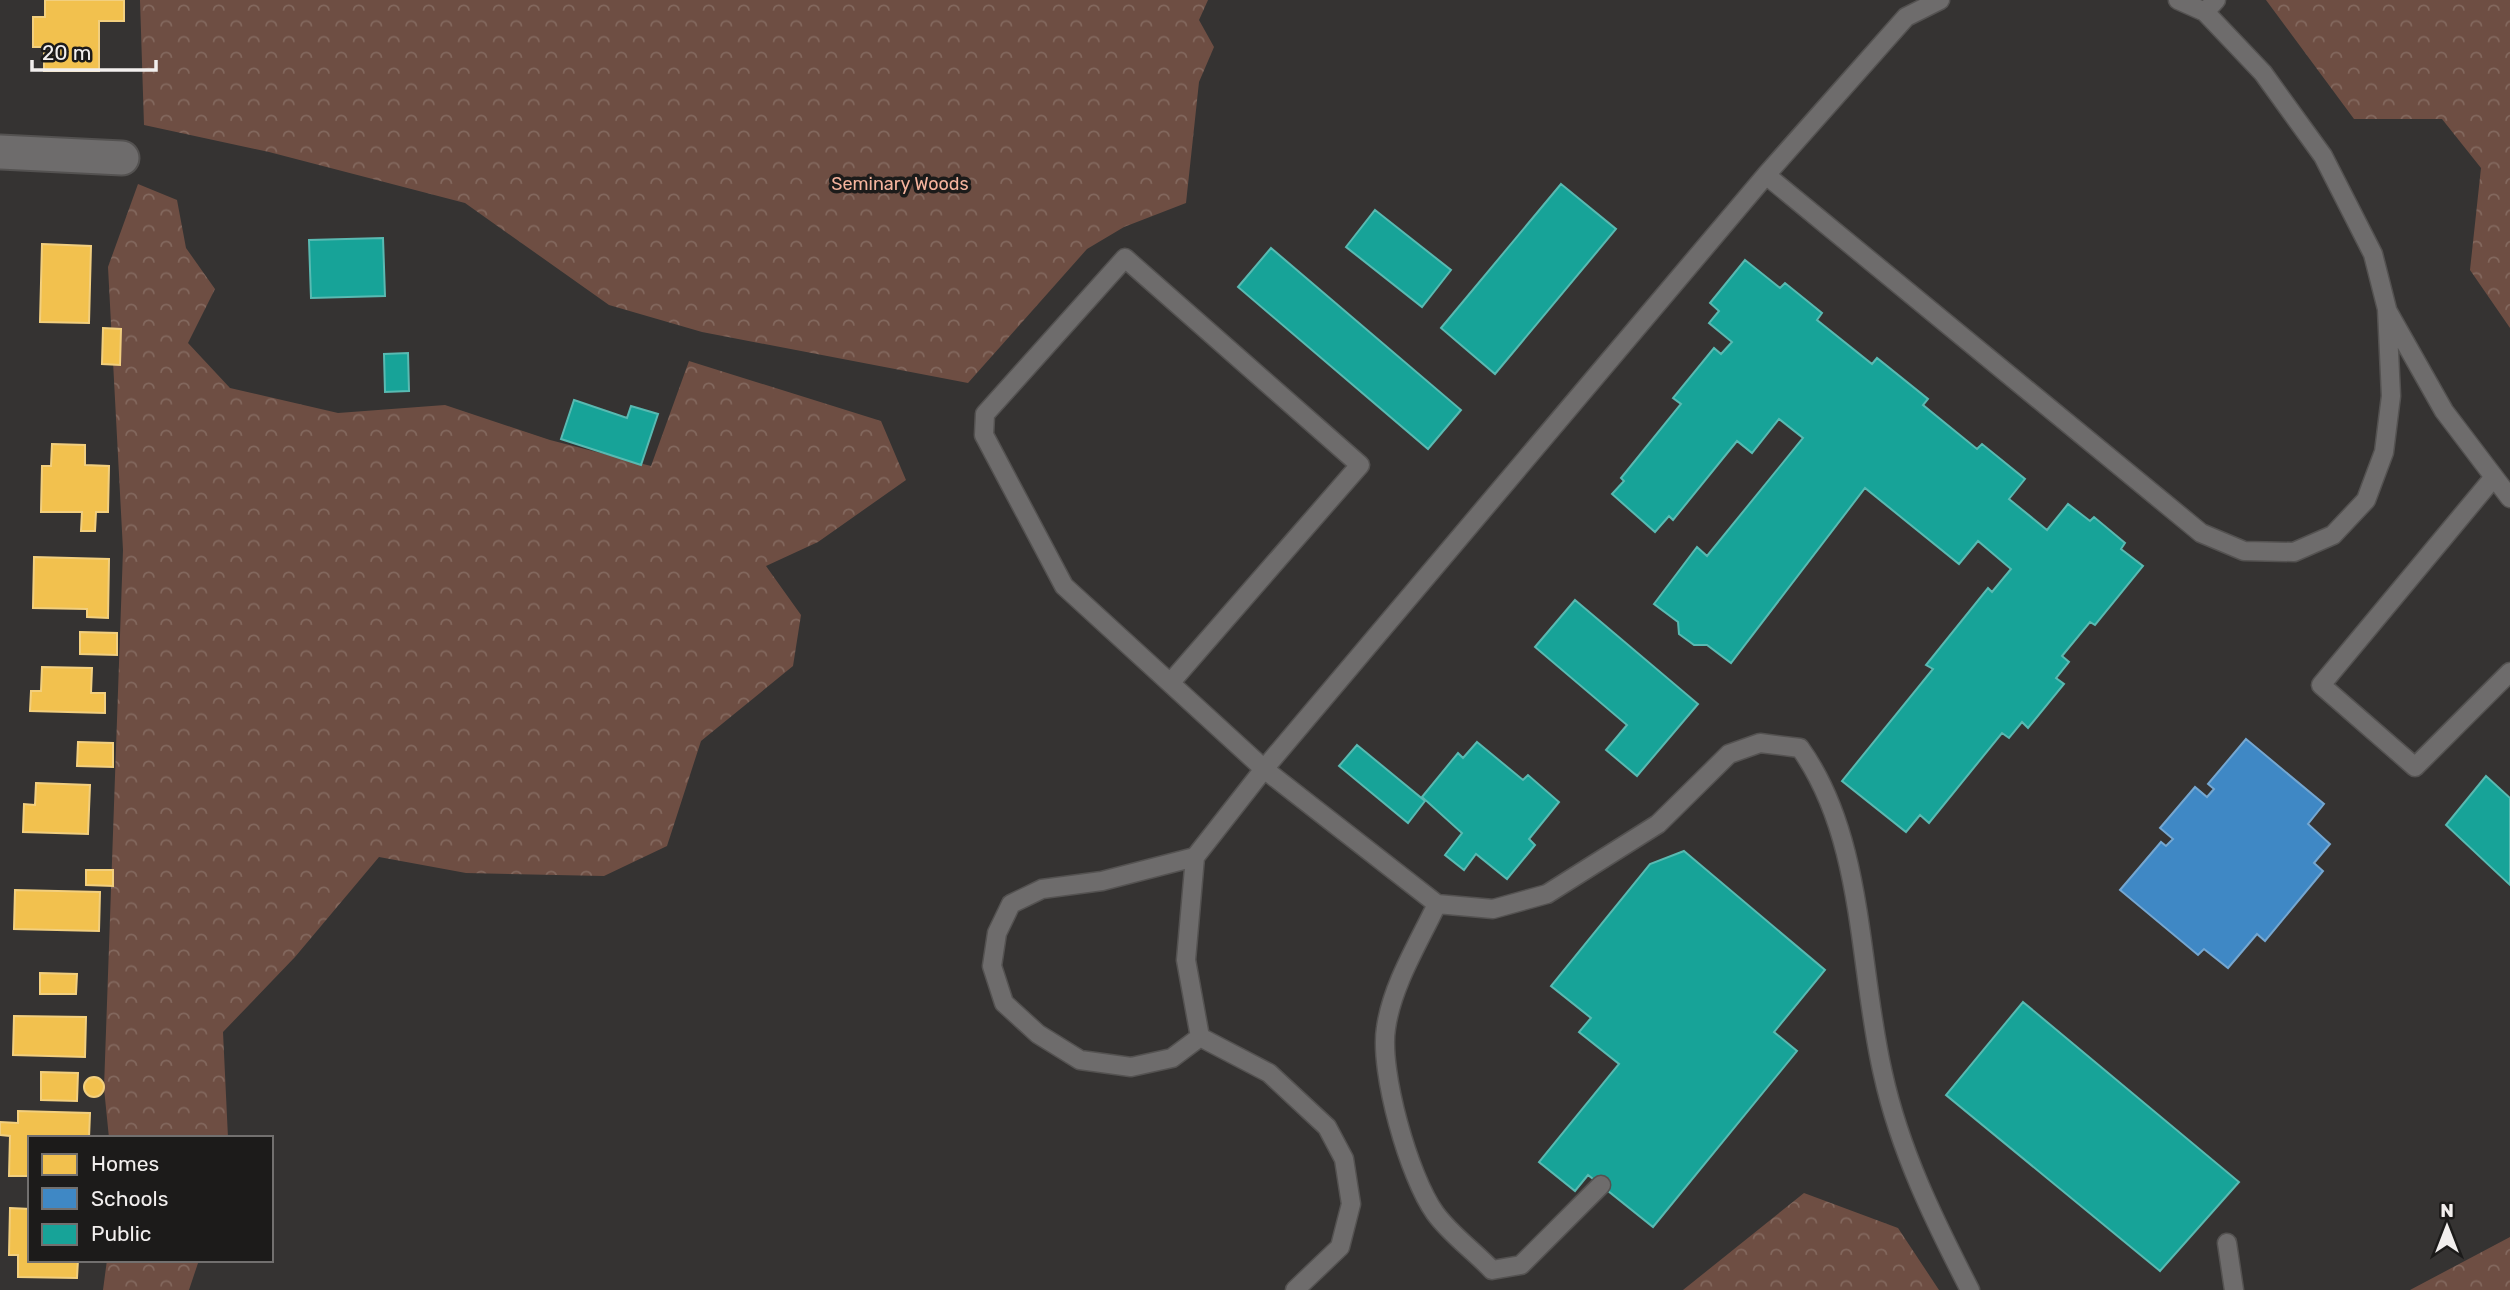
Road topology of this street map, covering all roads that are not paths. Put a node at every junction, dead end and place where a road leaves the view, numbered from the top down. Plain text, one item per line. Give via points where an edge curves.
1 (1941, 0) edge
2 (2178, 0) edge
3 (2211, 6) edge
4 (0, 152) edge
5 (122, 158) dead end
6 (1766, 175) junction
7 (2387, 309) junction
8 (2494, 477) junction
9 (2510, 498) edge
10 (2510, 673) edge
11 (1171, 682) junction
12 (1264, 769) junction
13 (1195, 857) junction
14 (1437, 904) junction
15 (1200, 1037) junction
16 (1601, 1185) dead end
17 (2227, 1243) dead end
18 (1295, 1290) edge
19 (1970, 1290) edge
20 (2234, 1290) edge

1 - 6 lane via 1906,17
2 - 3 lane
3 - 7 lane via 2323,156 2373,254
4 - 5 street
6 - 7 lane via 2201,533 2244,551 2294,552 2333,535 2365,500 2384,452 2391,396
6 - 12 lane
7 - 8 lane via 2444,411
8 - 9 lane
8 - 10 lane via 2321,685 2415,767
11 - 11 lane via 1064,586 984,436 985,414 1125,258 1360,465
11 - 12 lane
12 - 13 lane
12 - 14 lane
13 - 15 lane via 1186,960
13 - 15 lane via 1102,881 1042,889 1012,904 997,933 992,966 1004,1003 1038,1034 1080,1060 1131,1067 1172,1058
14 - 16 lane via 1401,979 1386,1027 1385,1057 1402,1143 1434,1213 1492,1269 1521,1265
14 - 19 lane via 1493,909 1547,894 1658,824 1729,754 1760,743 1800,748 1820,776 1843,849 1883,1073 1904,1149
15 - 18 lane via 1269,1073 1327,1127 1344,1159 1351,1204 1340,1247
17 - 20 lane

